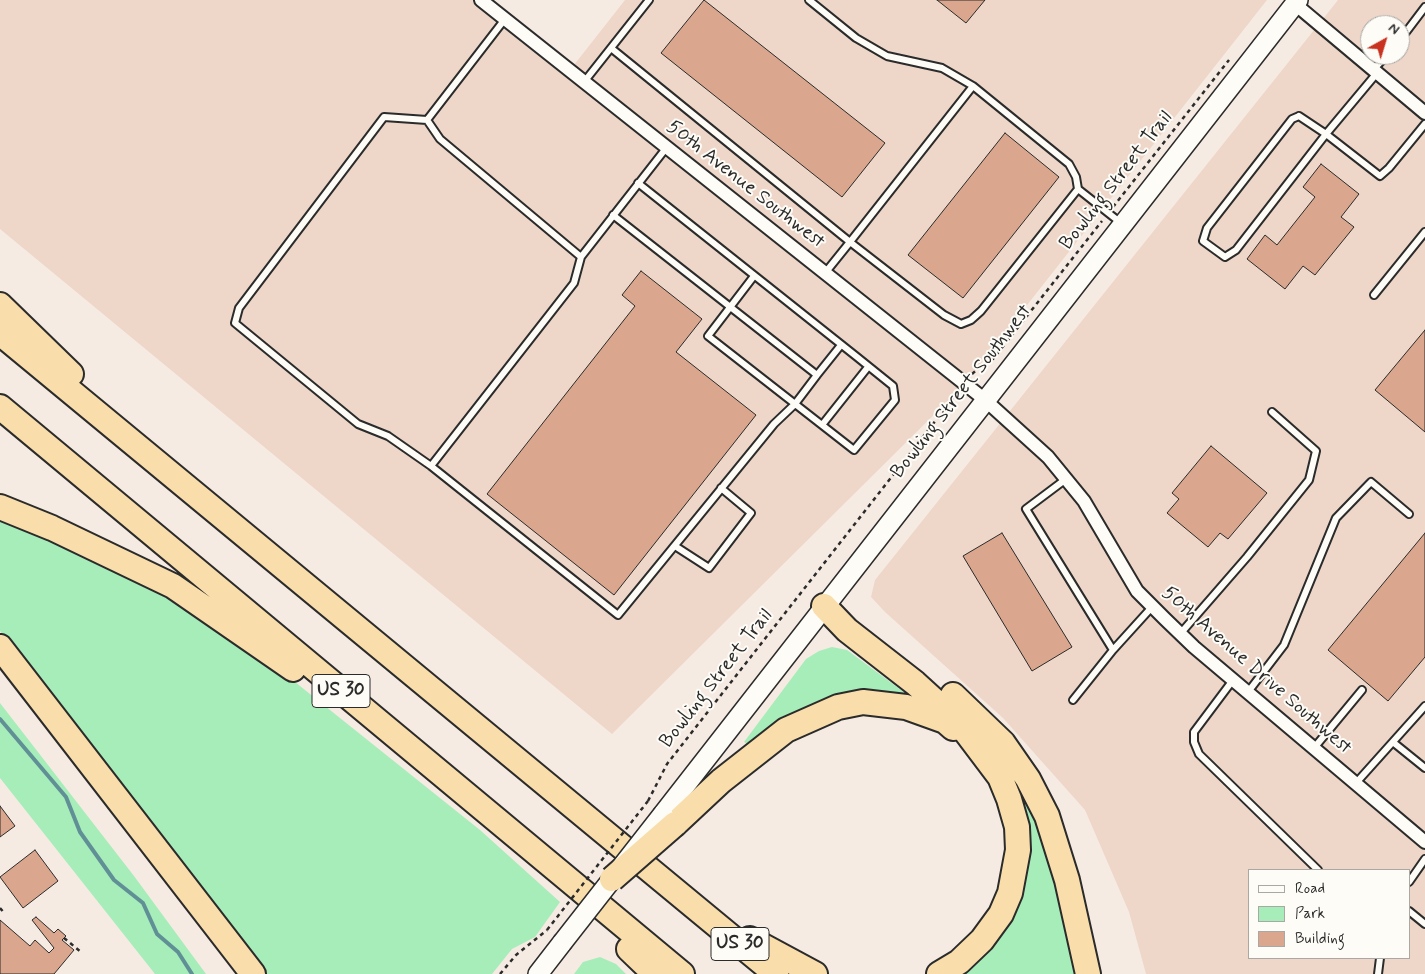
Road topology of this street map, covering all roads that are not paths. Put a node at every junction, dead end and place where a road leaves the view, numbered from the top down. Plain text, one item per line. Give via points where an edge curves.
1 (481, 0) edge
2 (649, 0) edge
3 (809, 0) edge
4 (1296, 2) edge
5 (1425, 8) edge
6 (505, 19) junction
7 (1410, 27) edge
8 (611, 48) junction
9 (1380, 65) edge
10 (1375, 71) junction
11 (584, 82) junction
12 (973, 86) junction
13 (1425, 113) edge
14 (427, 120) junction
15 (1425, 124) edge
16 (1326, 134) junction
17 (666, 147) junction
18 (638, 183) junction
19 (1078, 189) junction
20 (613, 215) junction
21 (1115, 219) junction
22 (1425, 232) edge
23 (850, 242) junction
24 (581, 257) junction
25 (825, 273) junction
26 (754, 276) junction
27 (1374, 295) dead end
28 (0, 304) edge
29 (730, 307) junction
30 (0, 333) edge
31 (841, 344) junction
32 (868, 367) junction
33 (818, 375) junction
34 (984, 399) junction
35 (795, 404) junction
36 (0, 407) edge
37 (1272, 412) dead end
38 (822, 425) junction
39 (432, 466) junction
40 (175, 478) junction
41 (1066, 479) junction
42 (721, 488) junction
43 (0, 507) edge
44 (1409, 514) dead end
45 (675, 546) junction
46 (824, 606) junction
47 (1152, 607) junction
48 (1180, 634) junction
49 (0, 647) edge
50 (1113, 650) junction
51 (1233, 680) junction
52 (1362, 690) dead end
53 (1248, 692) junction
54 (1073, 700) dead end
55 (1425, 706) edge
56 (1394, 743) junction
57 (1314, 748) junction
58 (416, 754) junction
59 (986, 757) junction
60 (1425, 768) edge
61 (1356, 783) junction
62 (488, 812) junction
63 (669, 819) junction
64 (1425, 842) edge
65 (1425, 859) edge
66 (1317, 869) edge
67 (612, 878) joint
68 (1410, 881) edge
69 (1410, 912) edge
70 (704, 914) junction
71 (1425, 924) edge
72 (1380, 959) edge
73 (253, 974) edge
74 (538, 974) edge
75 (655, 974) edge
76 (682, 974) edge
77 (776, 974) edge
78 (814, 974) edge
79 (939, 974) edge
80 (1088, 974) edge
81 (1378, 974) edge

1 - 6 street, 50th Avenue Southwest
2 - 8 lane
3 - 12 lane via 856,38 886,56 942,68
4 - 10 street
4 - 21 main road, Bowling Street Southwest
5 - 7 lane
6 - 11 street, 50th Avenue Southwest
6 - 14 lane
8 - 11 lane
8 - 23 lane
9 - 10 lane
10 - 13 street
10 - 16 lane
11 - 17 street, 50th Avenue Southwest
12 - 19 lane via 1069,164
12 - 23 lane
14 - 24 lane via 440,139
14 - 39 lane via 384,117 239,308 235,324 358,424 388,436
15 - 16 lane via 1380,176
16 - 16 lane via 1299,116 1292,119 1207,228 1202,241 1225,257 1236,250
17 - 18 lane
17 - 25 street, 50th Avenue Southwest
18 - 20 lane
18 - 26 lane
19 - 21 lane
19 - 23 lane via 981,311 961,324 944,315
20 - 24 lane
20 - 29 lane
21 - 34 main road, Bowling Street Southwest
22 - 27 lane
23 - 25 lane
24 - 39 lane via 574,283
25 - 34 street, 50th Avenue Southwest
26 - 29 lane
26 - 31 lane
28 - 40 highway
29 - 33 lane
29 - 35 lane via 708,336
30 - 40 highway, US 30
31 - 32 lane
31 - 33 lane
32 - 38 lane
32 - 38 lane via 893,386 895,400 854,450
33 - 35 lane
34 - 41 street, 50th Avenue Drive Southwest via 1048,457
34 - 46 main road, Bowling Street Southwest
35 - 38 lane
35 - 42 lane via 774,424
36 - 58 highway, US 30
37 - 48 lane via 1316,451 1308,480
39 - 45 lane via 618,615
40 - 70 highway, US 30
41 - 47 street, 50th Avenue Drive Southwest via 1084,501 1137,591
41 - 50 lane via 1026,509
42 - 45 lane
42 - 45 lane via 751,513 709,568
43 - 58 highway via 173,586
44 - 53 lane via 1371,482 1336,518 1284,645
46 - 59 highway via 847,630 915,683 960,724
46 - 63 main road, Bowling Street Southwest
46 - 80 highway via 854,623 952,694 1003,744 1028,779 1046,816 1067,880
47 - 48 street, 50th Avenue Drive Southwest
47 - 50 lane
48 - 51 street, 50th Avenue Drive Southwest
49 - 73 highway
50 - 54 lane
51 - 53 street, 50th Avenue Drive Southwest
51 - 66 lane via 1197,724 1194,742 1199,754
52 - 57 lane
53 - 57 street, 50th Avenue Drive Southwest
55 - 56 lane
56 - 60 lane
56 - 61 lane
57 - 61 street, 50th Avenue Drive Southwest
58 - 62 highway, US 30
59 - 63 highway via 945,721 906,707 863,702 838,707 786,730
59 - 79 highway via 1000,777 1017,826 1015,874 1001,914 982,940 959,962
61 - 64 street, 50th Avenue Drive Southwest
62 - 75 highway
62 - 76 highway, US 30
63 - 67 highway, bridge
65 - 68 lane
67 - 74 main road, bridge
69 - 71 lane
70 - 77 highway, US 30
70 - 78 highway
72 - 81 lane

